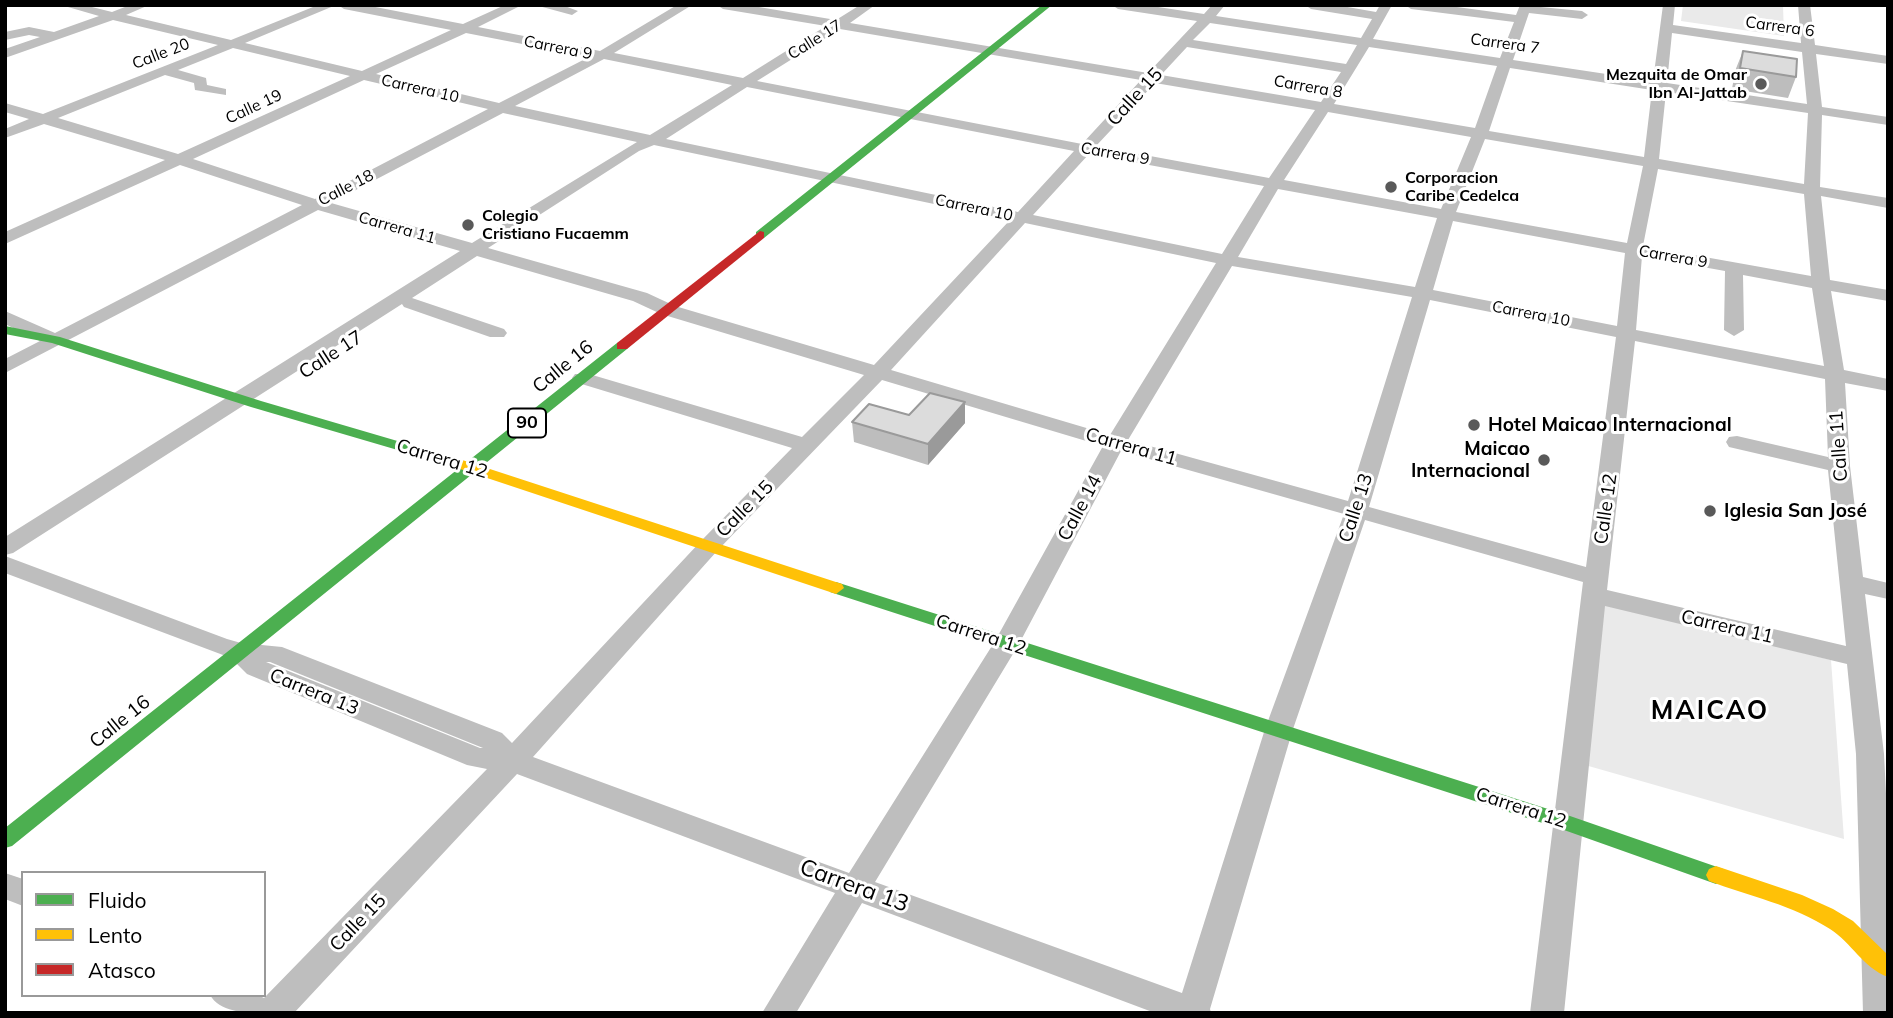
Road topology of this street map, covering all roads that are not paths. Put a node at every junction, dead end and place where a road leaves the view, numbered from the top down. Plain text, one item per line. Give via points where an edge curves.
1 (67, 5) edge
2 (143, 5) edge
3 (330, 5) edge
4 (344, 5) edge
5 (516, 5) edge
6 (541, 5) edge
7 (686, 5) edge
8 (723, 5) edge
9 (869, 5) edge
10 (1048, 5) edge
11 (1118, 5) edge
12 (1219, 5) edge
13 (1311, 5) edge
14 (1411, 5) edge
15 (1669, 5) edge
16 (1804, 5) edge
17 (1456, 8) edge
18 (1383, 10) edge
19 (572, 11) dead end
20 (1524, 11) edge
21 (1582, 15) dead end
22 (113, 16) junction
23 (1207, 19) junction
24 (839, 25) junction
25 (1667, 29) junction
26 (463, 30) junction
27 (5, 36) edge
28 (56, 36) junction
29 (1365, 42) junction
30 (1184, 43) junction
31 (234, 44) junction
32 (1808, 49) junction
33 (991, 51) junction
34 (5, 54) edge
35 (600, 57) junction
36 (1888, 60) edge
37 (1505, 62) junction
38 (1350, 69) junction
39 (166, 71) junction
40 (364, 76) junction
41 (1153, 79) junction
42 (743, 84) junction
43 (1660, 85) junction
44 (221, 92) dead end
45 (5, 107) edge
46 (1326, 107) junction
47 (502, 108) junction
48 (1815, 109) junction
49 (910, 116) junction
50 (5, 119) edge
51 (44, 119) junction
52 (1888, 121) edge
53 (27, 125) junction
54 (5, 134) edge
55 (1480, 134) junction
56 (653, 141) junction
57 (1086, 149) junction
58 (181, 160) junction
59 (1651, 163) junction
60 (165, 167) junction
61 (832, 178) junction
62 (1274, 183) junction
63 (1812, 191) junction
64 (1888, 203) edge
65 (310, 206) junction
66 (1446, 216) junction
67 (1021, 218) junction
68 (5, 239) edge
69 (1634, 250) junction
70 (475, 255) junction
71 (1227, 260) junction
72 (1734, 268) junction
73 (1821, 285) junction
74 (1421, 293) junction
75 (1888, 296) edge
76 (411, 303) junction
77 (668, 310) junction
78 (5, 317) edge
79 (5, 330) edge
80 (1734, 330) dead end
81 (1627, 332) junction
82 (497, 333) dead end
83 (55, 340) junction
84 (5, 367) edge
85 (877, 373) junction
86 (1835, 375) junction
87 (582, 378) junction
88 (1888, 385) edge
89 (248, 401) junction
90 (1737, 442) dead end
91 (1115, 443) junction
92 (808, 446) junction
93 (1839, 466) junction
94 (471, 467) junction
95 (1356, 512) junction
96 (709, 546) junction
97 (6, 561) edge
98 (1852, 583) junction
99 (1596, 587) junction
100 (1888, 591) edge
101 (1006, 644) junction
102 (240, 652) junction
103 (1858, 658) junction
104 (1279, 729) junction
105 (1879, 757) edge
106 (513, 760) junction
107 (1570, 824) junction
108 (5, 840) edge
109 (5, 885) edge
110 (856, 886) junction
111 (21, 892) edge
112 (1882, 965) edge
113 (230, 997) edge
114 (1193, 1012) edge
115 (261, 1013) edge
116 (272, 1013) edge
117 (778, 1013) edge
118 (1547, 1013) edge
119 (1880, 1013) edge

1 - 22 street, Carrera 10
2 - 22 street
3 - 31 street, Calle 20
4 - 26 street, Carrera 9
5 - 26 street, Calle 19
6 - 19 street
7 - 35 street, Calle 18
8 - 24 street, Carrera 8
9 - 24 street, Calle 17
10 - 33 main road, Calle 16 / 90
11 - 23 street, Carrera 7
12 - 23 street, Calle 15
13 - 18 street
14 - 17 street
15 - 25 street, Calle 12
16 - 32 street, Calle 11
17 - 20 street
18 - 29 street, Calle 14
20 - 21 street
20 - 37 street, Calle 13
22 - 28 street
22 - 31 street, Carrera 10
23 - 29 street, Carrera 7
23 - 30 street, Calle 15
24 - 33 street, Carrera 8
24 - 42 street, Calle 17
25 - 32 street, Carrera 6
25 - 43 street, Calle 12
26 - 35 street, Carrera 9
26 - 40 street, Calle 19
27 - 28 street via 29,31
28 - 34 street
29 - 37 street, Carrera 7
29 - 38 street, Calle 14
30 - 38 street
30 - 41 street, Calle 15
31 - 39 street, Calle 20
31 - 40 street, Carrera 10
32 - 36 street, Carrera 6
32 - 48 street, Calle 11
33 - 41 street, Carrera 8
33 - 49 main road, Calle 16 / 90
35 - 42 street, Carrera 9
35 - 47 street, Calle 18
37 - 43 street, Carrera 7
37 - 55 street, Calle 13
38 - 46 street, Calle 14
39 - 44 street
39 - 51 street, Calle 20
40 - 47 street, Carrera 10
40 - 58 street, Calle 19
41 - 46 street, Carrera 8
41 - 57 street, Calle 15
42 - 49 street, Carrera 9
42 - 56 street, Calle 17
43 - 48 street, Carrera 7
43 - 59 street, Calle 12
45 - 51 street, Carrera 11
46 - 55 street, Carrera 8
46 - 62 street, Calle 14
47 - 56 street, Carrera 10
47 - 65 street, Calle 18
48 - 52 street, Carrera 7
48 - 63 street, Calle 11
49 - 57 street, Carrera 9
49 - 61 main road, Calle 16 / 90
50 - 53 street, Carrera 11
51 - 53 street, Calle 20
51 - 58 street, Carrera 11
53 - 54 street, Calle 20
53 - 60 street, Carrera 11
55 - 59 street, Carrera 8
55 - 66 street, Calle 13
56 - 61 street, Carrera 10
56 - 70 street, Calle 17 via 648,150
57 - 62 street, Carrera 9
57 - 67 street, Calle 15
58 - 60 street, Calle 19
58 - 65 street, Carrera 11
59 - 63 street, Carrera 8
59 - 69 street, Calle 12
60 - 65 street, Carrera 11
60 - 68 street, Calle 19
61 - 67 street, Carrera 10
61 - 77 main road, Calle 16 / 90
62 - 66 street, Carrera 9
62 - 71 street, Calle 14
63 - 64 street, Carrera 8
63 - 73 street, Calle 11
65 - 70 street, Carrera 11
65 - 83 street, Calle 18
66 - 69 street, Carrera 9
66 - 74 street, Calle 13
67 - 71 street, Carrera 10
67 - 85 street, Calle 15
69 - 72 street, Carrera 9
69 - 81 street, Calle 12
70 - 76 street, Calle 17
70 - 77 street, Carrera 11 via 628,306
70 - 89 street, Calle 17
71 - 74 street, Carrera 10
71 - 91 street, Calle 14
72 - 73 street, Carrera 9
72 - 80 street
73 - 75 street, Carrera 9
73 - 86 street, Calle 11
74 - 81 street, Carrera 10
74 - 95 street, Calle 13
76 - 82 street
76 - 89 street, Calle 17
77 - 85 street, Carrera 11
77 - 87 main road, Calle 16 / 90
78 - 83 street, Carrera 12
79 - 83 main road, Carrera 12
81 - 86 street, Carrera 10
81 - 99 street, Calle 12
83 - 84 street, Calle 18
83 - 89 main road, Carrera 12
85 - 91 street, Carrera 11
85 - 92 street, Calle 15
86 - 88 street, Carrera 10
86 - 93 street, Calle 11
87 - 92 street
87 - 94 main road, Calle 16 / 90
89 - 94 main road, Carrera 12
89 - 97 street, Calle 17
90 - 93 street
91 - 95 street, Carrera 11
91 - 101 street, Calle 14
92 - 96 street, Calle 15
93 - 98 street, Calle 11
94 - 96 main road, Carrera 12
94 - 102 main road, Calle 16 / 90
95 - 99 street, Carrera 11
95 - 104 street, Calle 13
96 - 101 main road, Carrera 12
96 - 106 street, Calle 15
97 - 102 street, Carrera 13
98 - 100 street
98 - 103 street, Calle 11
99 - 103 street, Carrera 11
99 - 107 street, Calle 12
101 - 104 main road, Carrera 12
101 - 110 street, Calle 14
102 - 106 street, Carrera 13 via 256,668 477,758
102 - 108 main road, Calle 16 / 90
103 - 105 street, Calle 11
104 - 107 main road, Carrera 12
104 - 114 street, Calle 13
105 - 112 street, Calle 11
106 - 110 street, Carrera 13
106 - 116 street, Calle 15
107 - 112 main road, Carrera 12 via 1817,911 1838,921
107 - 118 street, Calle 12
109 - 111 street
110 - 114 street, Carrera 13
110 - 117 street, Calle 14
112 - 119 street, Calle 11
113 - 115 street

